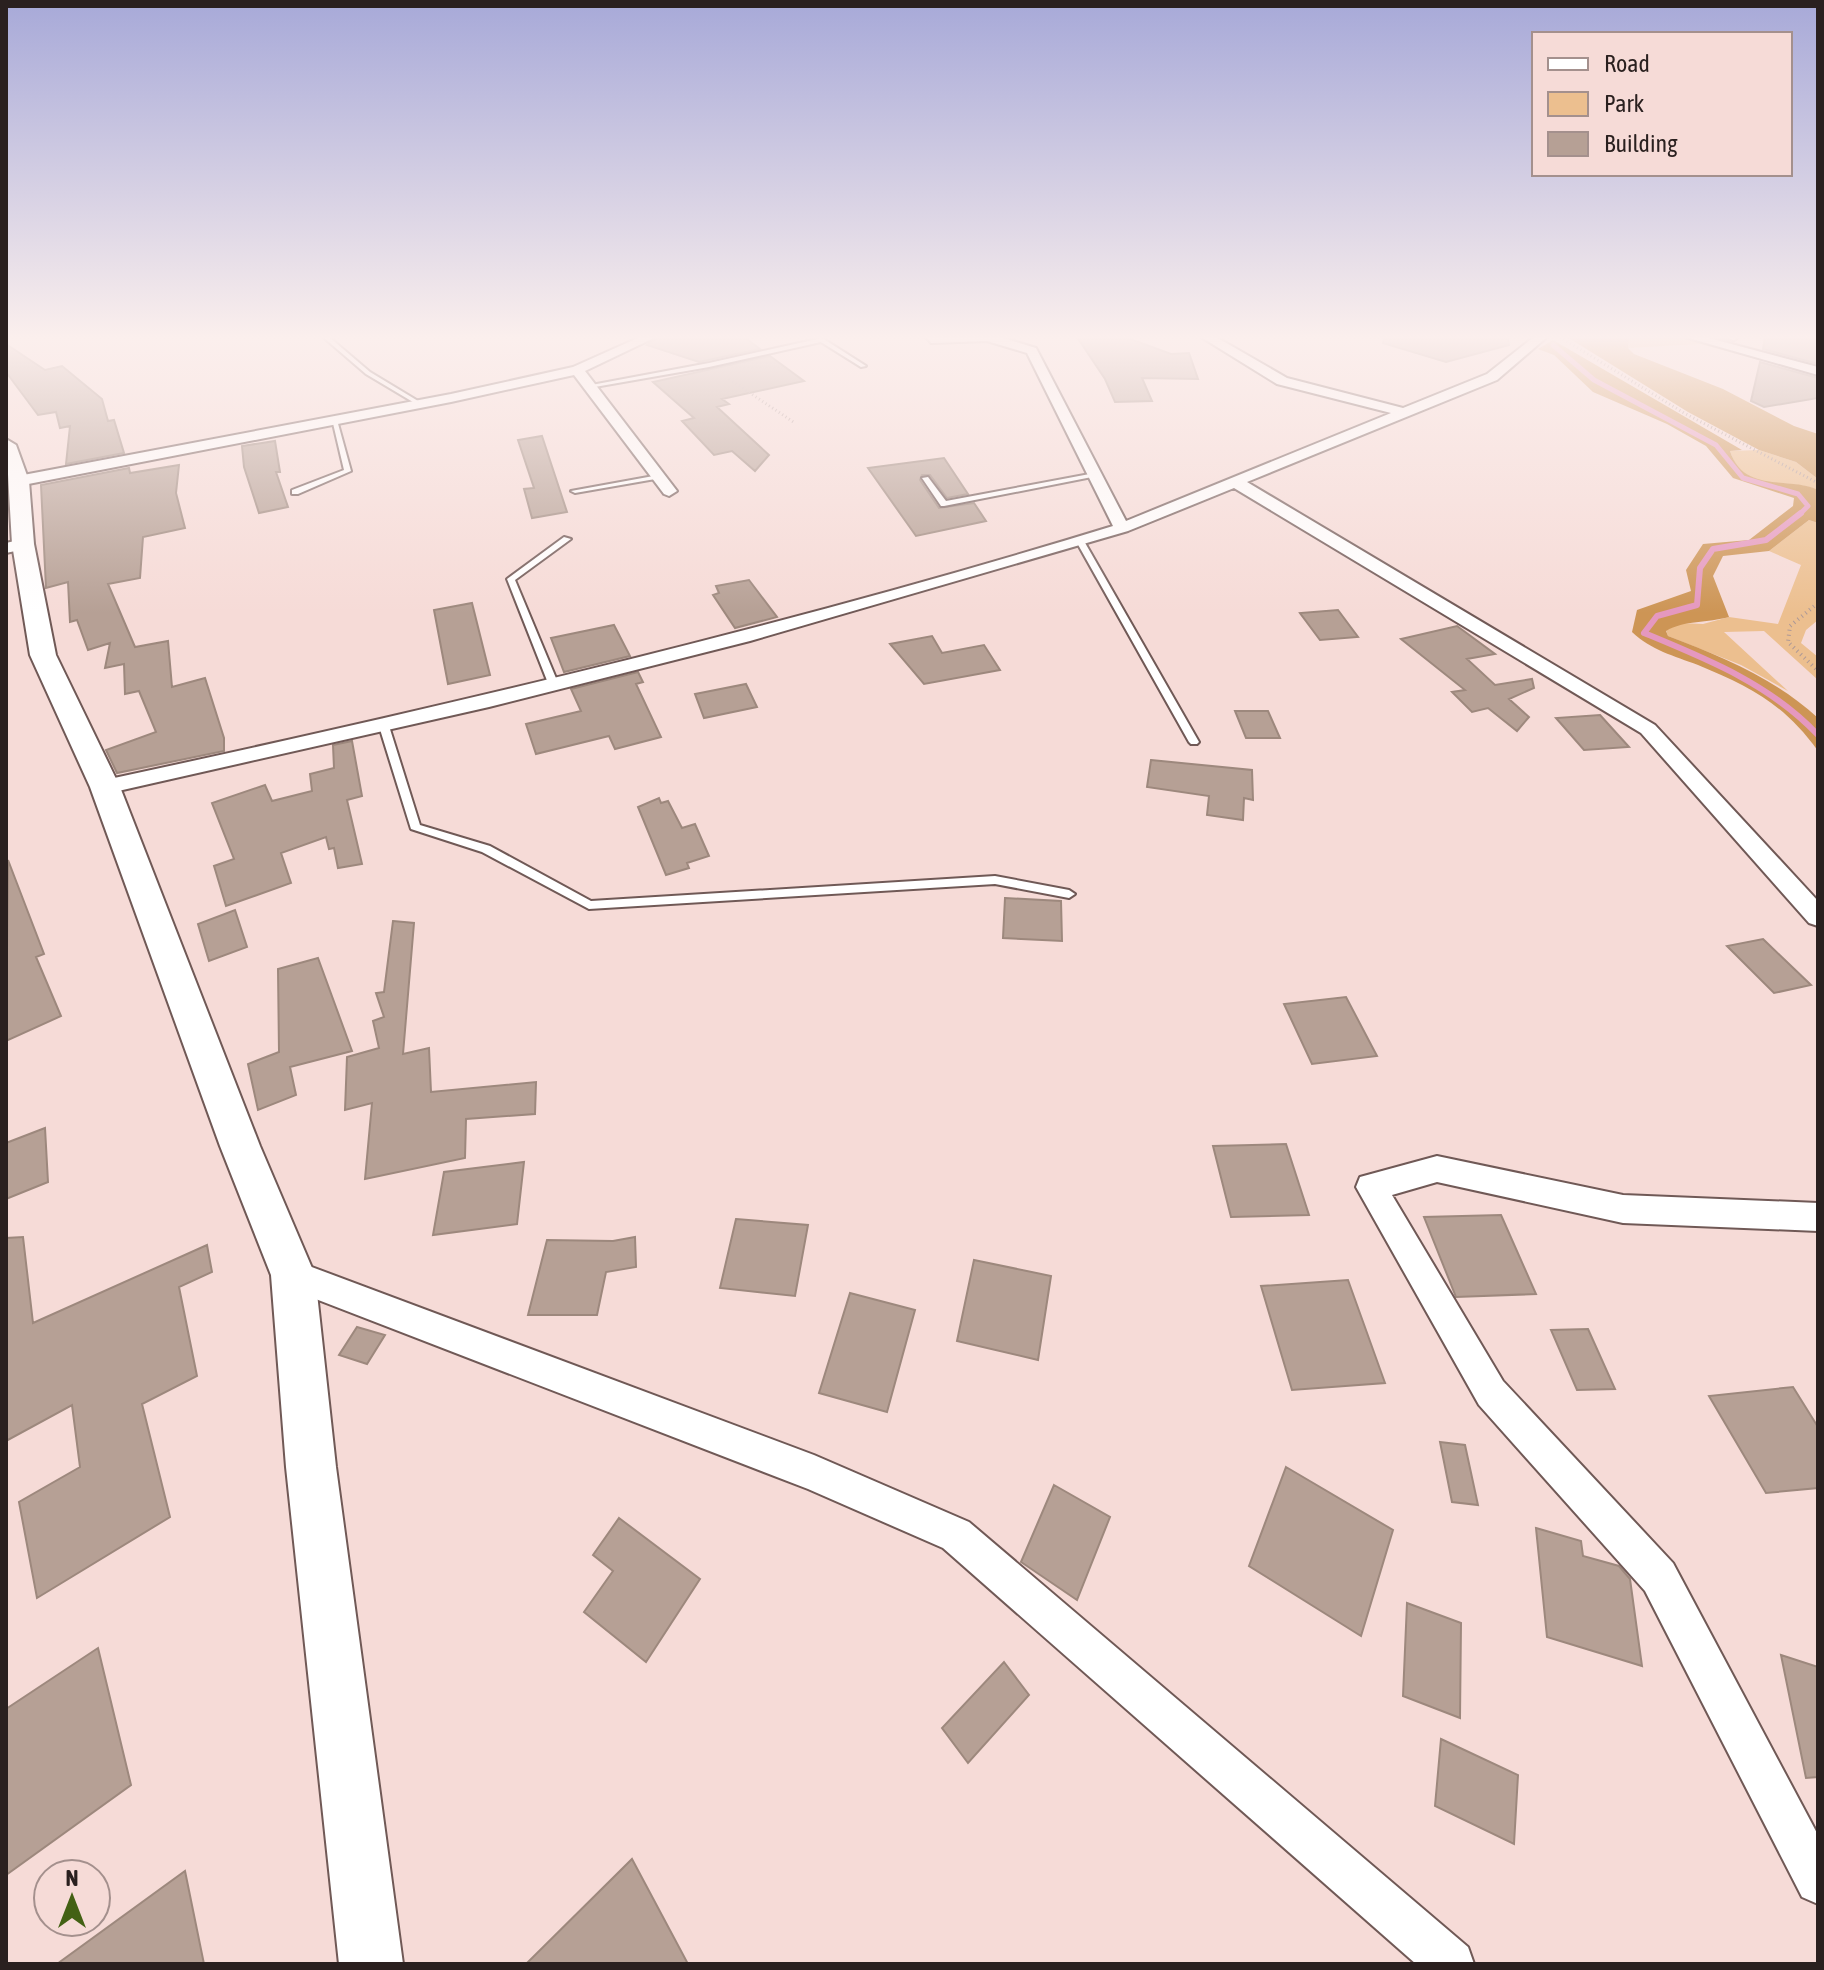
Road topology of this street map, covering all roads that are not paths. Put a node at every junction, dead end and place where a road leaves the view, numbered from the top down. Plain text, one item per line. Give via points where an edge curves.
1 (271, 429) edge
2 (336, 429) edge
3 (622, 429) edge
4 (1072, 429) edge
5 (1361, 429) edge
6 (11, 466) edge
7 (1095, 475) junction
8 (659, 477) junction
9 (926, 478) dead end
10 (1236, 482) junction
11 (575, 491) dead end
12 (669, 491) dead end
13 (295, 492) dead end
14 (1122, 528) junction
15 (567, 539) dead end
16 (1080, 541) junction
17 (14, 546) edge
18 (553, 683) junction
19 (384, 726) junction
20 (1194, 742) dead end
21 (105, 787) junction
22 (1069, 894) dead end
23 (1818, 917) edge
24 (1818, 1217) edge
25 (293, 1275) junction
26 (1818, 1881) edge
27 (371, 1964) edge
28 (1451, 1964) edge

1 - 6 street
2 - 13 lane via 348,471
3 - 8 street
4 - 7 street
5 - 10 street
6 - 17 main road
7 - 9 lane via 944,504
7 - 14 street
8 - 11 lane
8 - 12 street
10 - 14 street
10 - 23 street via 1648,729
14 - 16 street
15 - 18 lane via 511,579
16 - 18 street via 873,602
16 - 20 lane
17 - 21 main road via 43,655
18 - 19 street
19 - 21 street
19 - 22 lane via 415,827 486,849 589,905 995,880
21 - 25 main road
24 - 26 street via 1623,1209 1437,1169 1371,1187 1491,1393 1659,1577
25 - 27 main road
25 - 28 street via 814,1473 956,1535

